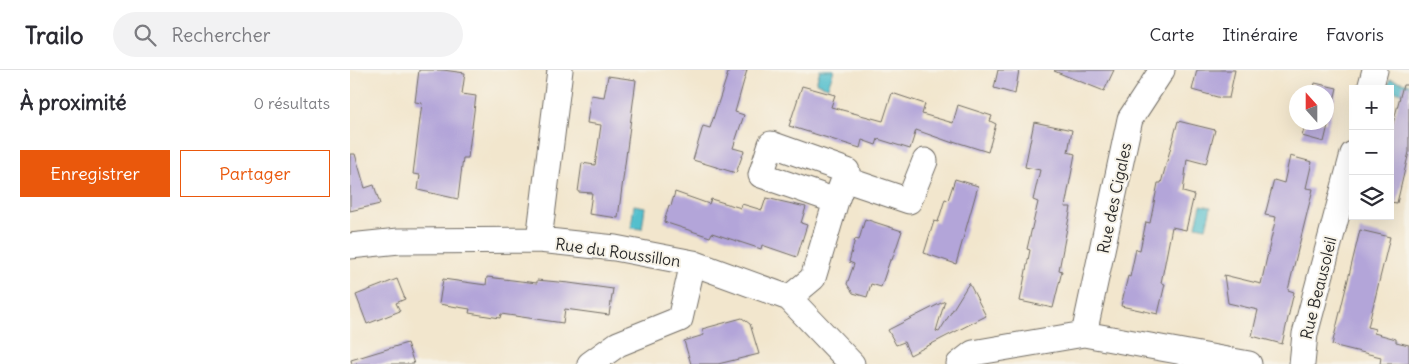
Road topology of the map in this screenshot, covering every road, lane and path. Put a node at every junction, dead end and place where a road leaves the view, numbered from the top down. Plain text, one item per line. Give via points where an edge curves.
1 (560, 70) edge
2 (1162, 70) edge
3 (1375, 70) edge
4 (1371, 85) edge
5 (926, 161) dead end
6 (1349, 169) edge
7 (539, 240) junction
8 (350, 246) edge
9 (693, 263) junction
10 (789, 298) junction
11 (1084, 334) junction
12 (590, 364) edge
13 (852, 364) edge
14 (959, 364) edge
15 (1249, 364) edge
16 (1302, 364) edge

1 - 7 street
2 - 11 street, Rue des Cigales via 1130,119
3 - 4 street
5 - 10 street via 908,201 840,190 813,278
6 - 16 street, Rue Beausoleil via 1305,334
7 - 8 street, Rue du Roussillon via 399,241
7 - 9 street, Rue du Roussillon via 615,248
9 - 10 street, Rue du Roussillon
9 - 12 street via 680,319 618,344
10 - 13 street, Rue du Roussillon
11 - 14 street via 973,353
11 - 15 street

